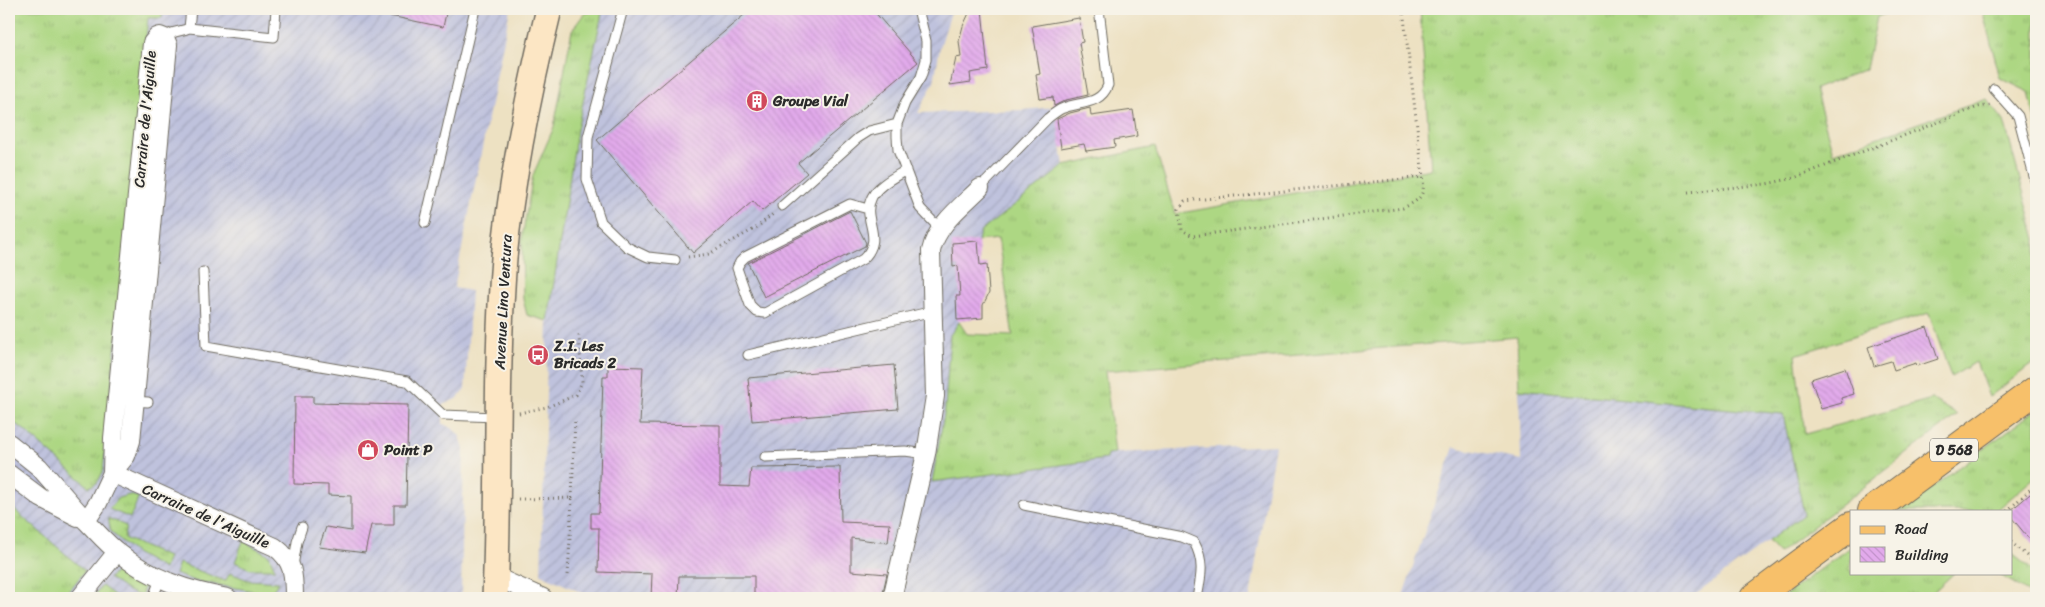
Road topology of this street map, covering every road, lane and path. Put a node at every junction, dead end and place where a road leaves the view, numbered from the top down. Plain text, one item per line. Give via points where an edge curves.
1 (191, 9) edge
2 (276, 9) edge
3 (475, 9) edge
4 (549, 9) edge
5 (623, 9) edge
6 (918, 9) edge
7 (1099, 9) edge
8 (1403, 9) edge
9 (189, 28) junction
10 (165, 38) joint
11 (1994, 89) dead end
12 (2006, 103) junction
13 (897, 124) junction
14 (906, 170) junction
15 (1423, 177) junction
16 (2036, 184) edge
17 (980, 188) joint
18 (1688, 192) dead end
19 (782, 206) joint
20 (868, 208) junction
21 (425, 222) dead end
22 (940, 229) junction
23 (675, 260) joint
24 (203, 272) dead end
25 (933, 311) junction
26 (579, 335) dead end
27 (748, 355) dead end
28 (2036, 390) edge
29 (499, 418) junction
30 (575, 418) dead end
31 (9, 443) edge
32 (926, 454) junction
33 (765, 457) dead end
34 (112, 473) junction
35 (9, 474) edge
36 (2036, 484) edge
37 (572, 498) junction
38 (497, 500) junction
39 (1024, 505) dead end
40 (1873, 510) edge
41 (2008, 510) edge
42 (86, 521) junction
43 (1850, 527) edge
44 (302, 528) dead end
45 (2012, 543) edge
46 (118, 552) junction
47 (2036, 564) edge
48 (293, 569) junction
49 (568, 575) dead end
50 (160, 578) junction
51 (496, 588) edge
52 (80, 598) edge
53 (153, 598) edge
54 (228, 598) edge
55 (294, 598) edge
56 (543, 598) edge
57 (892, 598) edge
58 (1197, 598) edge
59 (1754, 598) edge

1 - 9 lane
2 - 9 lane via 274,36
3 - 21 lane
4 - 29 main road, Avenue Lino Ventura via 526,105 512,186 504,259
5 - 23 lane via 588,137 587,179 601,222 627,246 648,257
6 - 13 lane via 926,41 926,60
7 - 17 lane via 1108,85 1105,94 1099,99 1061,109 1048,118
8 - 15 path
9 - 10 lane
10 - 34 street, Carraire de l'Aiguille via 157,37 152,43 156,160 133,401 113,438
11 - 12 lane
12 - 16 lane via 2018,116
12 - 18 path via 1978,107 1794,178
13 - 14 lane via 898,150
13 - 19 lane via 869,131 858,138
14 - 20 lane via 878,190
14 - 22 lane via 920,208
15 - 15 path via 1424,190 1417,202 1403,208 1193,236 1182,230 1179,209 1185,201
17 - 22 street
19 - 23 path via 756,228 709,254
20 - 20 lane via 874,241 871,252 863,260 766,313 757,312 750,305 737,268 745,257 850,204
22 - 25 street via 934,237 931,251
24 - 29 lane via 206,346 407,381 443,415
25 - 27 lane
25 - 32 street via 935,396
26 - 29 path via 582,382 576,395 547,407
28 - 40 main road, D 568
29 - 38 main road, Avenue Lino Ventura
30 - 37 path
31 - 42 street via 39,467
32 - 33 lane via 905,451
32 - 57 street
34 - 42 street, Carraire de l'Aiguille
34 - 48 street, Carraire de l'Aiguille via 275,547 288,558
35 - 42 street via 41,498
36 - 41 path
37 - 38 path
37 - 49 path
38 - 51 main road, Avenue Lino Ventura
39 - 58 lane via 1194,542 1203,569
42 - 46 street
43 - 59 main road
44 - 48 lane
45 - 47 path
46 - 50 street
46 - 52 street
48 - 55 street
50 - 53 lane
50 - 54 street via 189,590
51 - 56 street

